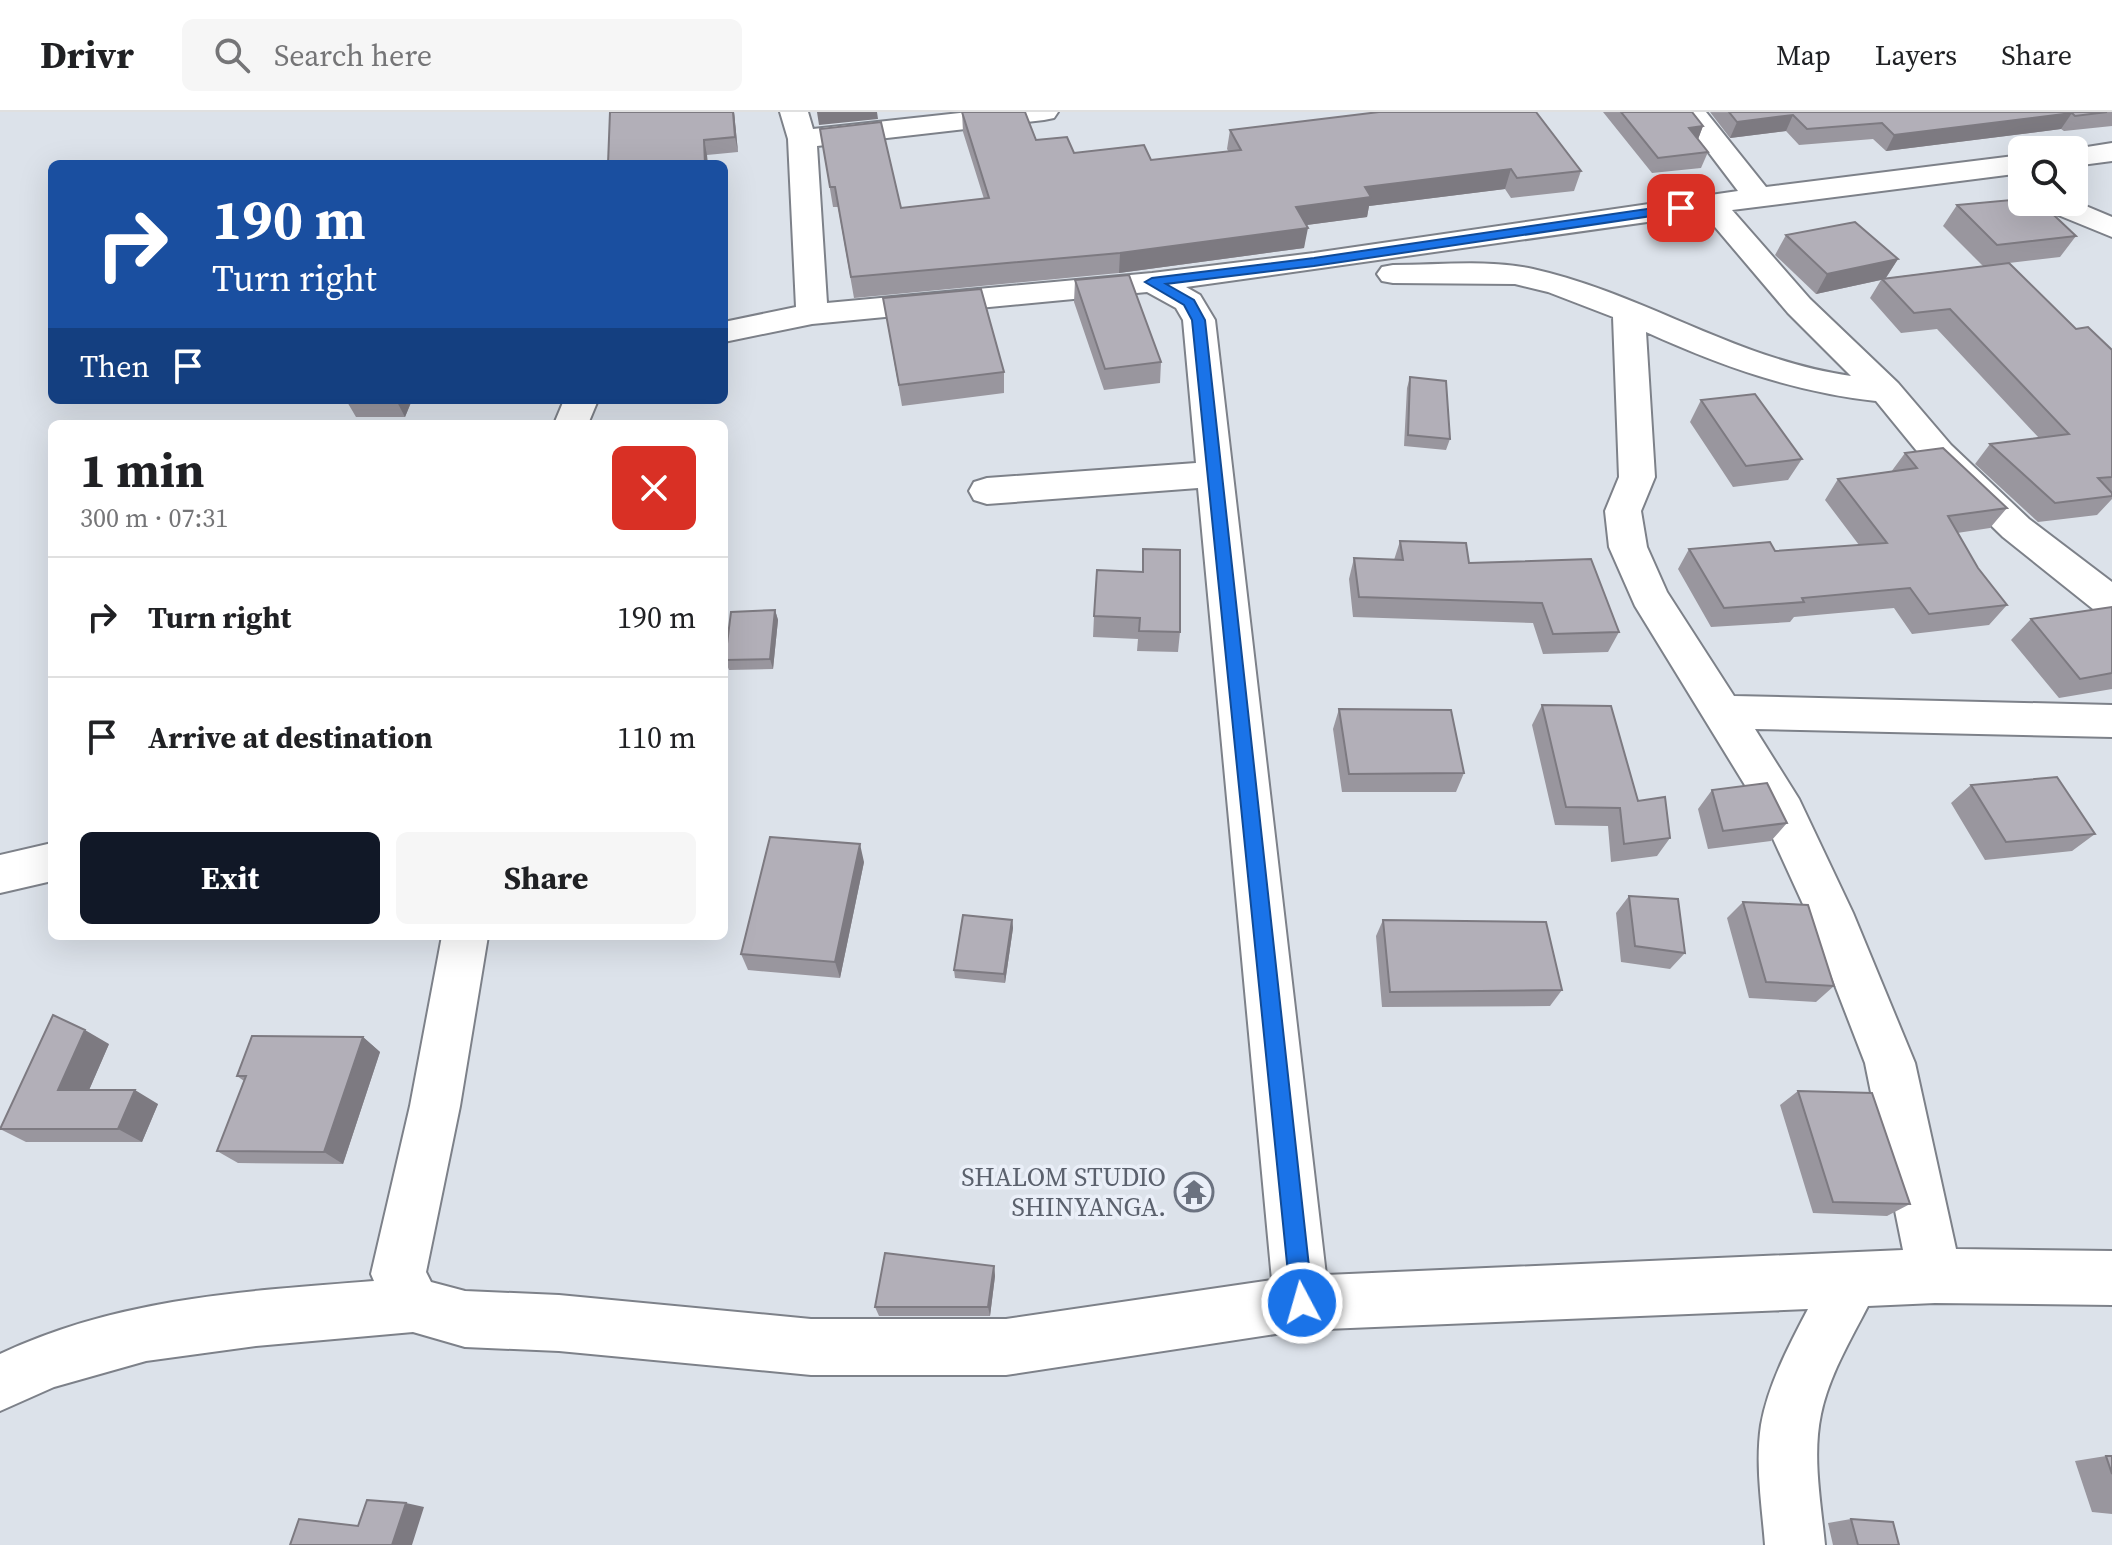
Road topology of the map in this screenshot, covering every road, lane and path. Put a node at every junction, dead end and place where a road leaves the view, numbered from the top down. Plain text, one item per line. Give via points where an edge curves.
1 (1044, 112) edge
2 (1692, 112) edge
3 (798, 125) edge
4 (2112, 152) edge
5 (2088, 155) edge
6 (2008, 166) edge
7 (1974, 170) junction
8 (2008, 184) edge
9 (1758, 197) junction
10 (1711, 204) junction
11 (2084, 216) edge
12 (2112, 228) edge
13 (1314, 262) junction
14 (1152, 282) junction
15 (812, 314) junction
16 (1629, 314) junction
17 (728, 331) edge
18 (1886, 391) junction
19 (1216, 474) junction
20 (987, 491) dead end
21 (2112, 603) edge
22 (1725, 712) junction
23 (2112, 721) edge
24 (48, 863) edge
25 (0, 874) edge
26 (464, 940) edge
27 (1935, 1276) junction
28 (2112, 1278) edge
29 (1853, 1279) junction
30 (1302, 1303) junction
31 (413, 1305) junction
32 (0, 1383) edge
33 (1795, 1545) edge

1 - 3 street
2 - 9 street
3 - 15 street
4 - 5 street
6 - 7 street
7 - 8 street
7 - 9 street
9 - 10 street
10 - 13 street
10 - 18 street via 1799,306
11 - 12 street
13 - 14 street
13 - 16 street via 1346,272 1480,271 1531,278
14 - 15 street
14 - 19 street via 1189,302 1199,320
15 - 17 street
16 - 18 street via 1783,374
16 - 22 street via 1637,477 1623,511 1628,547 1649,596
18 - 21 street via 1938,453 2016,528
19 - 20 street
19 - 30 street
22 - 23 street
22 - 27 street via 1777,799 1890,1063
24 - 25 street
26 - 31 street via 398,1274
27 - 28 street
27 - 29 street
29 - 30 street
29 - 33 street via 1791,1416
30 - 31 street via 1006,1347 811,1347 465,1319
31 - 32 street via 112,1340 32,1364

